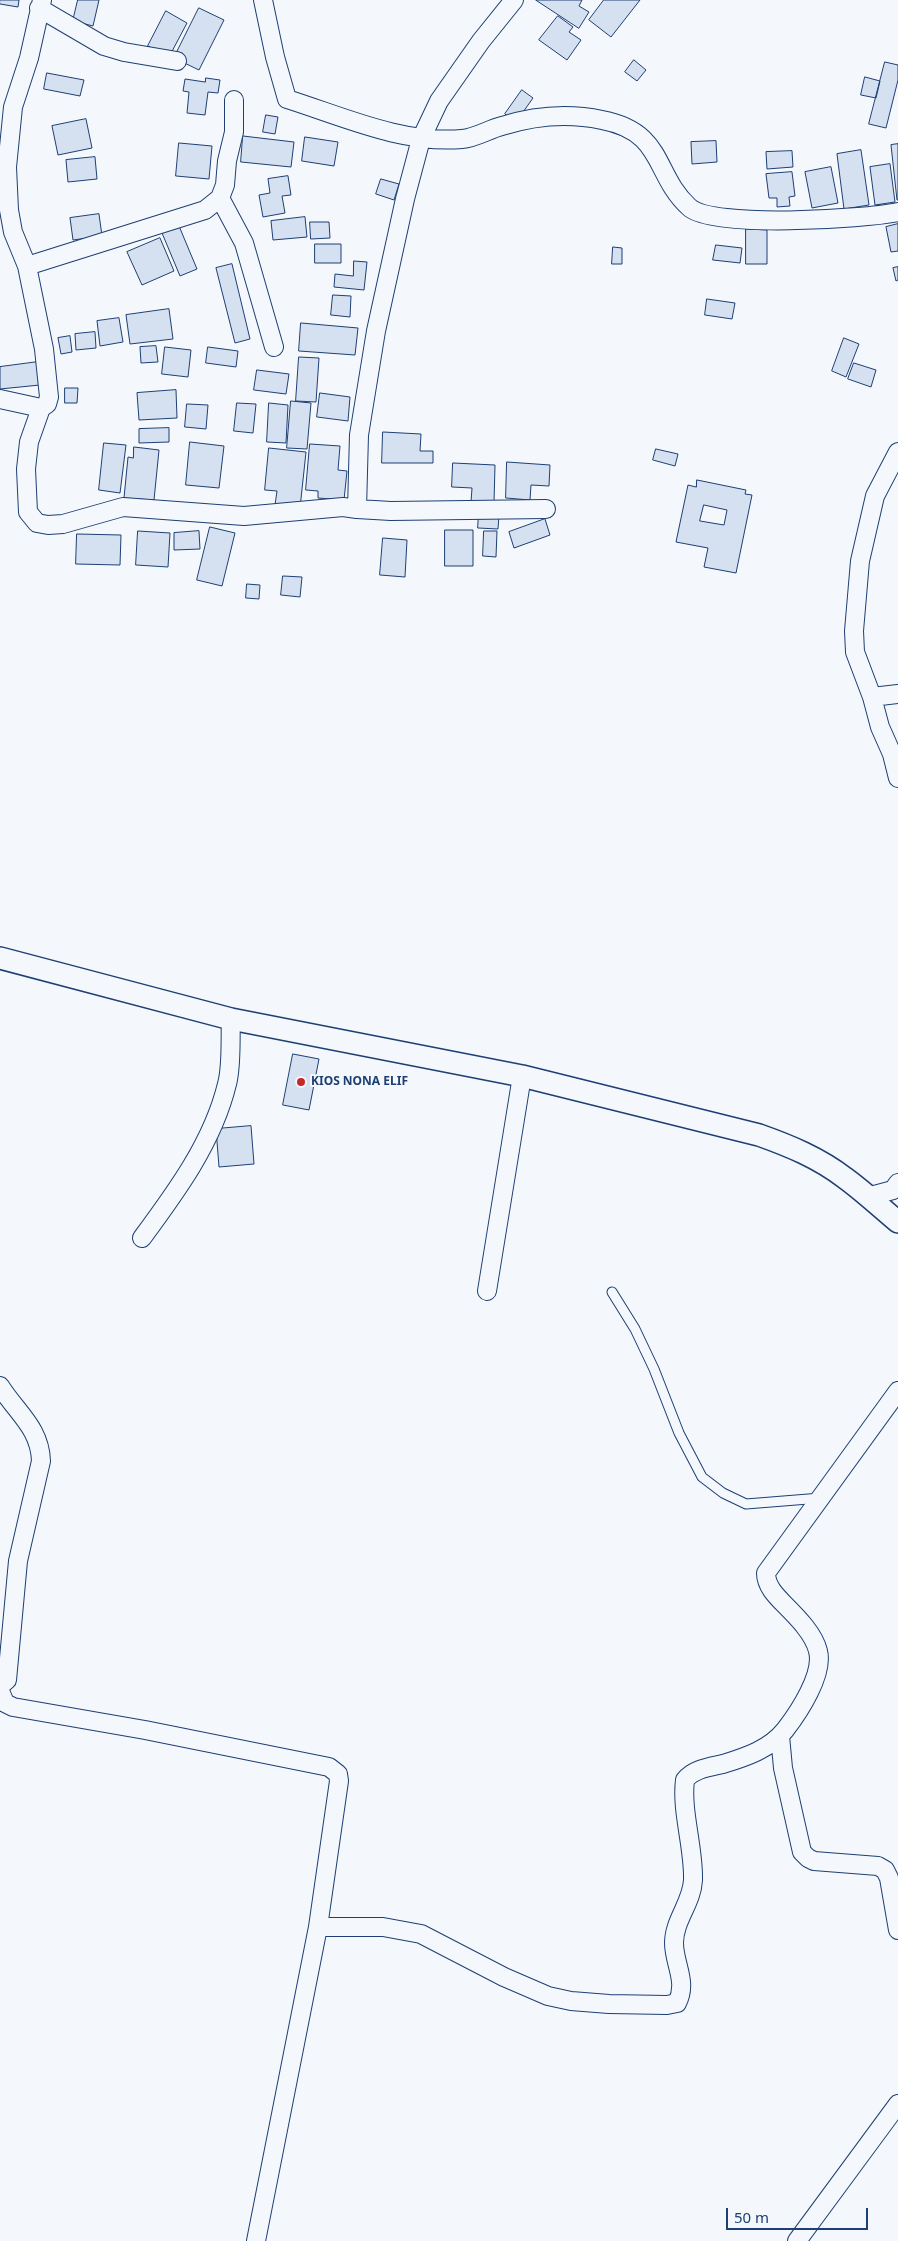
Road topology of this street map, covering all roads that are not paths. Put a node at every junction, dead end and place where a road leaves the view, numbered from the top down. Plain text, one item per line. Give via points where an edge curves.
1 (263, 0) edge
2 (514, 0) edge
3 (41, 4) edge
4 (177, 61) dead end
5 (234, 100) dead end
6 (422, 139) junction
7 (220, 198) junction
8 (898, 212) edge
9 (27, 266) junction
10 (274, 347) dead end
11 (0, 399) edge
12 (41, 408) junction
13 (898, 452) edge
14 (357, 509) junction
15 (546, 509) dead end
16 (898, 694) edge
17 (872, 697) junction
18 (898, 778) edge
19 (0, 958) edge
20 (231, 1019) junction
21 (522, 1076) junction
22 (898, 1184) edge
23 (868, 1197) junction
24 (898, 1222) edge
25 (142, 1238) dead end
26 (487, 1291) dead end
27 (612, 1292) dead end
28 (0, 1386) edge
29 (898, 1392) edge
30 (821, 1498) junction
31 (0, 1686) edge
32 (0, 1691) edge
33 (780, 1736) junction
34 (318, 1927) junction
35 (898, 1930) edge
36 (898, 2104) edge
37 (256, 2241) edge
38 (797, 2241) edge

1 - 6 street via 274,57 287,99
2 - 6 street via 439,101
3 - 4 street via 104,46
3 - 9 street via 29,58 13,107 7,167 13,232
5 - 7 street via 234,132
6 - 8 street via 465,139 536,118 573,115 623,127 641,136 658,157 680,197 690,209 704,215 809,220
6 - 14 street via 405,199 376,331 358,435
7 - 9 street via 206,210
7 - 10 street via 244,243
9 - 12 street via 49,386 50,397
11 - 12 street
12 - 14 street via 29,442 26,469 28,512 38,523 63,524 123,507 244,516 343,507
13 - 17 street via 875,496 856,589 855,652
14 - 15 street
16 - 17 street
17 - 18 street
19 - 20 street
20 - 21 street
20 - 25 street via 228,1083 211,1128 182,1184
21 - 23 street via 760,1135 818,1160
21 - 26 street
22 - 23 street via 893,1190
23 - 24 street
27 - 30 lane via 636,1329 679,1433 702,1477 723,1493 746,1504
28 - 31 street via 34,1432 41,1447 41,1461 18,1561 7,1680
29 - 30 street
30 - 33 street via 766,1573 774,1592 816,1645 819,1658 809,1692
32 - 34 street via 5,1703 13,1707 329,1766 338,1774 340,1781
33 - 34 street via 752,1754 693,1773 685,1780 693,1881 687,1906 675,1930 674,1946 682,1986 677,2003 609,2004 548,1996 421,1934 383,1927
33 - 35 street via 783,1768 802,1852 814,1861 878,1866 885,1870
34 - 37 street
36 - 38 street

